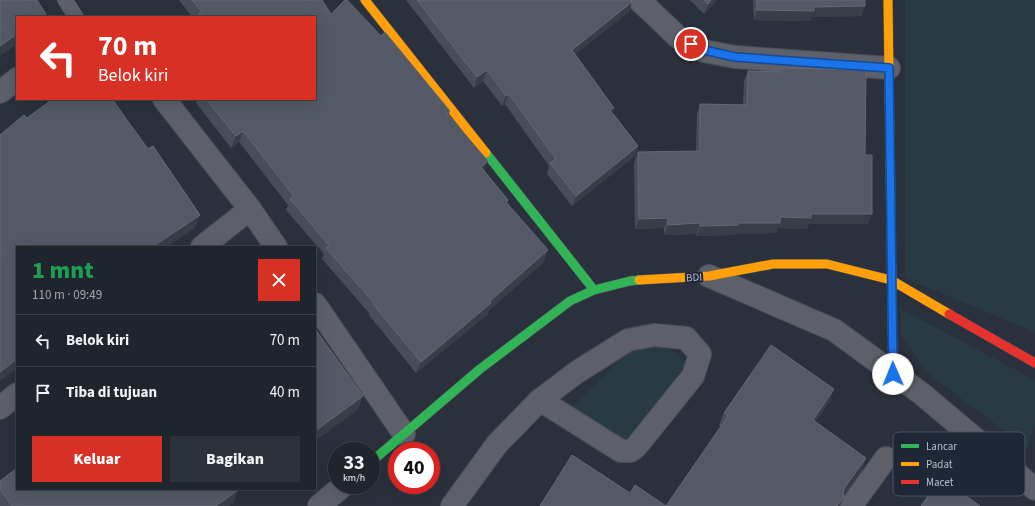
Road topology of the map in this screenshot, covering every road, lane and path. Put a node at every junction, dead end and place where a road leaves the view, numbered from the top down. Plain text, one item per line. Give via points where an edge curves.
1 (65, 0) edge
2 (365, 0) edge
3 (639, 0) edge
4 (888, 0) edge
5 (75, 16) edge
6 (889, 68) junction
7 (16, 80) edge
8 (0, 92) edge
9 (165, 100) edge
10 (250, 209) junction
11 (203, 246) edge
12 (275, 246) edge
13 (709, 276) junction
14 (891, 280) junction
15 (594, 290) junction
16 (316, 305) edge
17 (1035, 363) edge
18 (893, 374) junction
19 (16, 395) edge
20 (540, 400) junction
21 (0, 408) edge
22 (967, 432) edge
23 (404, 434) junction
24 (380, 454) edge
25 (886, 458) dead end
26 (1025, 481) edge
27 (1035, 489) edge
28 (333, 494) edge
29 (319, 506) edge
30 (452, 506) edge
31 (851, 506) edge

1 - 5 lane
2 - 15 street
3 - 6 street via 679,38 704,50 735,57
4 - 6 street
6 - 14 street
7 - 8 street
9 - 10 street
10 - 11 street
10 - 12 street
13 - 14 street via 774,264 827,264
13 - 15 street, BDI via 630,281
13 - 18 street, BDI via 834,330
14 - 17 street
14 - 18 street
15 - 23 street, BDI via 570,301 480,369
16 - 23 street
18 - 22 street, BDI via 922,394
19 - 21 street
20 - 20 street via 577,372 628,340 654,335 686,338 700,354 693,376 631,451 621,451
20 - 30 street via 497,444
23 - 24 street, BDI
25 - 31 street
26 - 27 street, BDI
28 - 29 street

